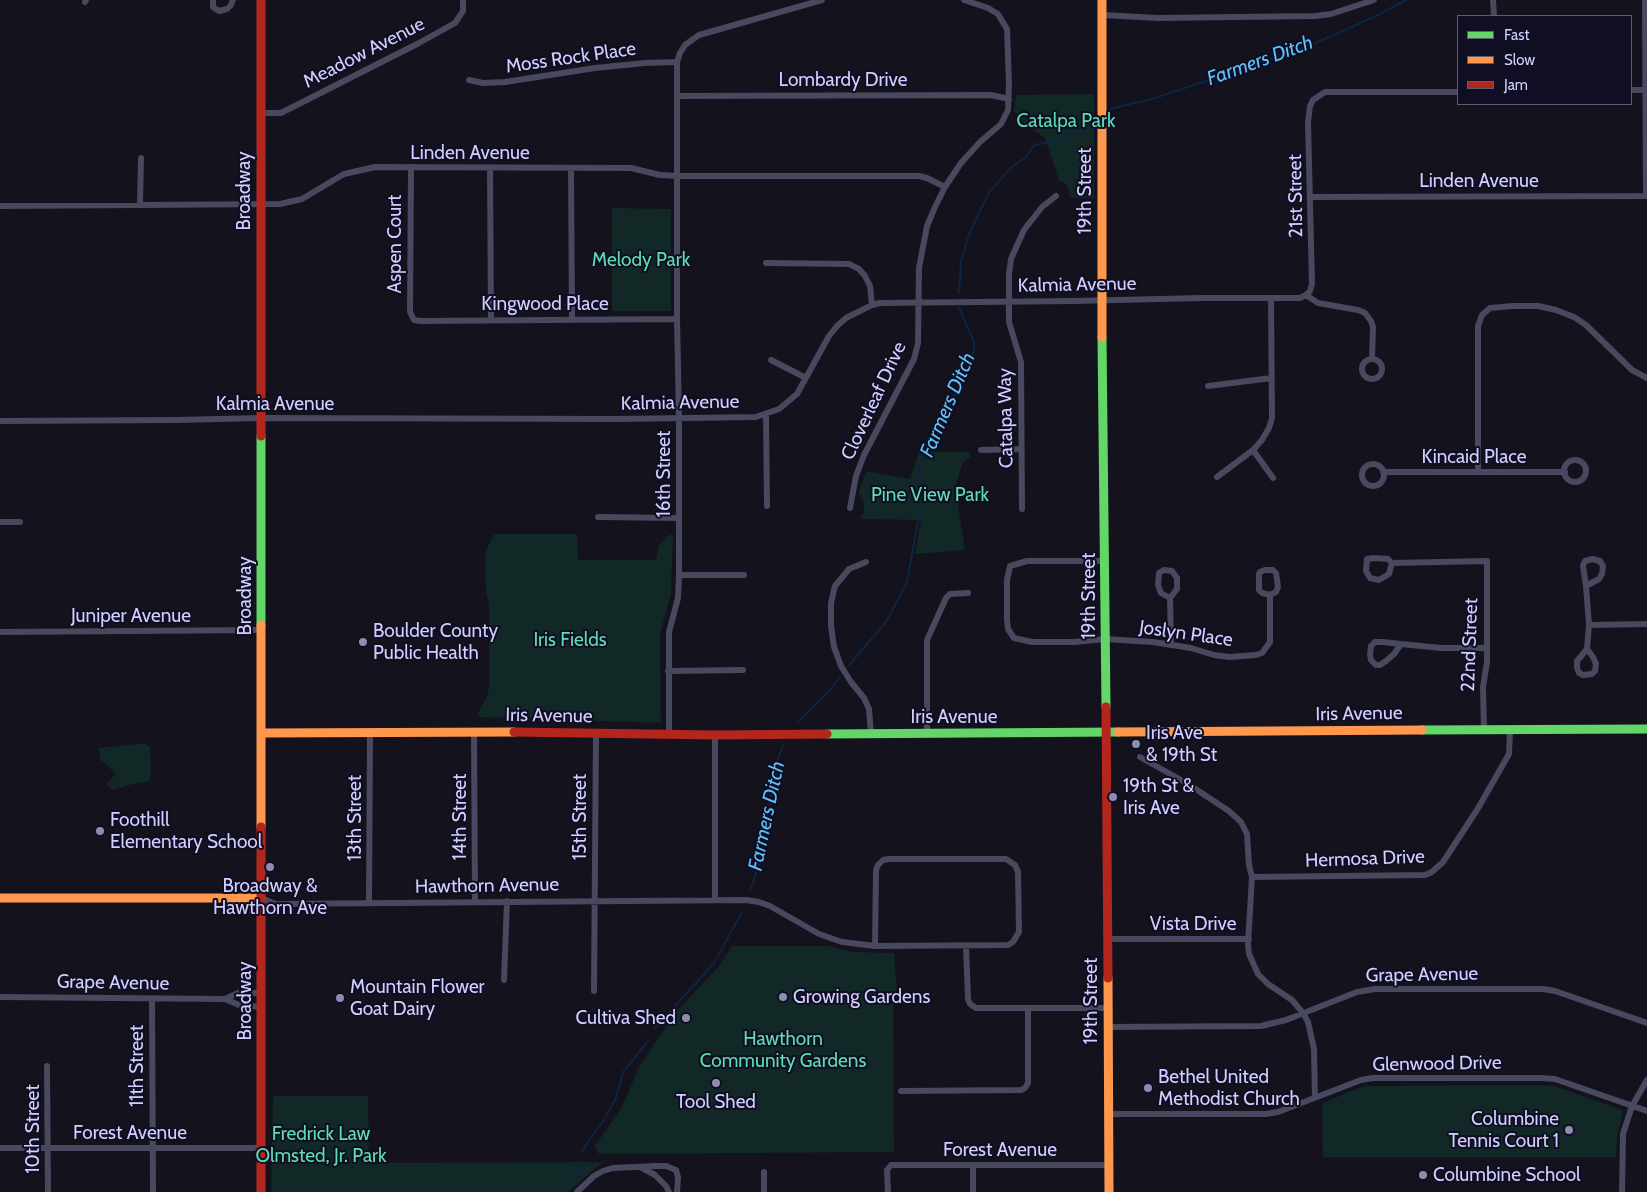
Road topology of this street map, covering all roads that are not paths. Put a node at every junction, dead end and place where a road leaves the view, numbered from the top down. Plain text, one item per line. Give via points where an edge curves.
1 (213, 0) edge
2 (233, 0) edge
3 (261, 0) edge
4 (463, 0) edge
5 (822, 0) edge
6 (964, 0) edge
7 (1102, 0) edge
8 (1374, 0) edge
9 (1493, 0) edge
10 (1645, 0) edge
11 (1102, 15) junction
12 (1494, 15) edge
13 (677, 62) junction
14 (469, 80) dead end
15 (1632, 90) edge
16 (1646, 90) edge
17 (1457, 92) edge
18 (677, 96) junction
19 (1009, 99) junction
20 (261, 114) junction
21 (141, 158) dead end
22 (411, 167) junction
23 (490, 168) junction
24 (571, 168) junction
25 (677, 176) junction
26 (944, 187) junction
27 (1056, 196) dead end
28 (1647, 196) edge
29 (1311, 197) junction
30 (260, 203) junction
31 (140, 205) junction
32 (0, 206) edge
33 (766, 263) dead end
34 (1306, 295) junction
35 (1272, 298) junction
36 (1102, 300) junction
37 (1009, 301) junction
38 (918, 302) junction
39 (872, 305) junction
40 (491, 319) junction
41 (572, 319) junction
42 (677, 319) junction
43 (414, 320) joint
44 (1372, 359) dead end
45 (772, 360) dead end
46 (806, 378) junction
47 (1272, 378) junction
48 (1647, 378) edge
49 (1208, 386) dead end
50 (766, 415) junction
51 (261, 418) junction
52 (679, 418) junction
53 (0, 420) edge
54 (1021, 449) junction
55 (981, 450) dead end
56 (1253, 450) junction
57 (1383, 472) dead end
58 (1478, 472) junction
59 (1565, 472) dead end
60 (1217, 477) dead end
61 (1273, 478) dead end
62 (767, 506) dead end
63 (850, 508) dead end
64 (1022, 509) dead end
65 (598, 518) dead end
66 (679, 518) junction
67 (0, 522) edge
68 (20, 522) dead end
69 (1105, 561) junction
70 (866, 562) dead end
71 (1392, 563) junction
72 (679, 575) junction
73 (744, 575) dead end
74 (1586, 586) dead end
75 (968, 593) dead end
76 (1270, 595) dead end
77 (1170, 598) dead end
78 (1647, 624) edge
79 (1589, 625) junction
80 (261, 630) junction
81 (0, 632) edge
82 (1106, 639) junction
83 (1171, 644) junction
84 (1401, 644) junction
85 (1487, 648) junction
86 (1587, 650) dead end
87 (743, 670) dead end
88 (668, 671) junction
89 (1484, 729) junction
90 (1647, 729) edge
91 (1510, 730) junction
92 (370, 732) junction
93 (474, 732) junction
94 (261, 733) junction
95 (596, 733) junction
96 (1106, 733) junction
97 (669, 734) junction
98 (871, 734) junction
99 (927, 734) junction
100 (715, 735) junction
101 (1140, 757) dead end
102 (1252, 877) junction
103 (0, 898) edge
104 (260, 898) junction
105 (715, 900) junction
106 (595, 901) junction
107 (474, 902) junction
108 (506, 902) junction
109 (369, 904) junction
110 (1107, 939) junction
111 (1249, 939) junction
112 (876, 946) junction
113 (966, 946) junction
114 (504, 980) dead end
115 (594, 991) dead end
116 (262, 992) junction
117 (0, 997) edge
118 (226, 999) junction
119 (152, 1000) junction
120 (261, 1007) junction
121 (1107, 1008) junction
122 (1028, 1009) junction
123 (1303, 1013) junction
124 (1647, 1023) edge
125 (1107, 1026) junction
126 (47, 1066) dead end
127 (1647, 1080) edge
128 (901, 1091) dead end
129 (1315, 1097) junction
130 (1632, 1106) junction
131 (1647, 1111) edge
132 (1108, 1114) junction
133 (152, 1147) junction
134 (0, 1148) edge
135 (48, 1148) junction
136 (261, 1148) junction
137 (973, 1165) junction
138 (1109, 1165) junction
139 (640, 1167) junction
140 (764, 1172) dead end
141 (48, 1192) edge
142 (153, 1192) edge
143 (261, 1192) edge
144 (577, 1192) edge
145 (669, 1192) edge
146 (677, 1192) edge
147 (764, 1192) edge
148 (888, 1192) edge
149 (973, 1192) edge
150 (1109, 1192) edge
151 (1622, 1192) edge

1 - 2 street via 213,7 219,11 227,9
3 - 20 main road, Broadway
4 - 20 street, Meadow Avenue via 463,10 454,23 426,39 281,113
5 - 13 street via 699,35 685,45
6 - 19 street, Cloverleaf Drive via 998,14 1007,29
7 - 11 main road, 19th Street
8 - 11 street via 1315,16 1158,18
9 - 12 street
10 - 16 street
11 - 36 main road, 19th Street
13 - 14 street, Moss Rock Place via 603,67 505,82
13 - 18 street, 16th Street
15 - 16 street
16 - 28 street
17 - 29 street, 21st Street via 1333,91 1316,96 1310,106 1308,122
18 - 19 street, Lombardy Drive via 991,95
18 - 25 street, 16th Street
19 - 26 street, Cloverleaf Drive via 1001,124 980,142
20 - 30 main road, Broadway
21 - 31 street
22 - 23 street, Linden Avenue
22 - 30 street, Linden Avenue via 353,171 295,201
22 - 43 street, Aspen Court via 410,312
23 - 24 street, Linden Avenue
23 - 40 street
24 - 25 street, Linden Avenue via 631,168
24 - 41 street
25 - 26 street, Linden Avenue via 919,176
25 - 42 street, 16th Street
26 - 38 street, Cloverleaf Drive via 927,226 922,247
27 - 37 street, Catalpa Way via 1033,217 1016,244 1009,274
28 - 29 street, Linden Avenue
29 - 34 street, 21st Street via 1312,284
30 - 31 street, Linden Avenue
30 - 51 main road, Broadway
31 - 32 street, Linden Avenue
33 - 39 street via 849,264 865,276 870,286
34 - 35 street, Kalmia Avenue
34 - 44 street via 1318,303 1365,313 1373,327
35 - 36 street, Kalmia Avenue
35 - 47 street
36 - 37 street, Kalmia Avenue
36 - 69 main road, 19th Street
37 - 38 street, Kalmia Avenue
37 - 54 street, Catalpa Way via 1011,332 1021,362
38 - 39 street, Kalmia Avenue
38 - 63 street, Cloverleaf Drive via 918,343 914,359 864,455
39 - 46 street, Kalmia Avenue via 837,326
40 - 41 street, Kingwood Place
40 - 43 street, Kingwood Place
41 - 42 street, Kingwood Place
42 - 52 street, 16th Street
45 - 46 street
46 - 50 street, Kalmia Avenue via 789,402
47 - 49 street
47 - 56 street via 1272,418 1262,440
48 - 58 street via 1632,370 1586,325 1562,312 1538,306 1490,308 1482,315 1478,326
50 - 52 street, Kalmia Avenue
50 - 62 street
51 - 52 street, Kalmia Avenue
51 - 53 street, Kalmia Avenue
51 - 80 main road, Broadway
52 - 66 street, 16th Street
54 - 55 street
54 - 64 street, Catalpa Way
56 - 60 street
56 - 61 street
57 - 58 street, Kincaid Place
58 - 59 street, Kincaid Place
65 - 66 street
66 - 72 street, 16th Street
67 - 68 street
69 - 82 main road, 19th Street
69 - 82 street, Joslyn Place via 1027,562 1010,566 1006,580 1008,629 1014,638 1032,642
70 - 98 street via 849,569 835,586 831,626 834,647 842,666 869,710
71 - 71 street via 1388,559 1369,558 1366,571 1370,578 1379,580 1388,574
71 - 85 street, 22nd Street via 1487,561
72 - 73 street
72 - 88 street, 16th Street via 678,598 669,632
74 - 79 street
75 - 99 street via 950,594 946,598 927,640
76 - 83 street, Joslyn Place via 1270,642 1256,656 1214,656
77 - 83 street
78 - 79 street
79 - 86 street
80 - 81 street, Juniper Avenue
80 - 94 main road, Broadway
82 - 83 street, Joslyn Place
82 - 96 main road, 19th Street
84 - 84 street via 1375,642 1371,646 1371,660 1376,665 1383,664
84 - 85 street
85 - 89 street, 22nd Street via 1483,688
87 - 88 street
88 - 97 street, 16th Street
89 - 91 main road, Iris Avenue
89 - 96 main road, Iris Avenue
90 - 91 main road, Iris Avenue
91 - 102 street, Hermosa Drive via 1506,761 1443,862 1432,872 1425,875
92 - 93 main road, Iris Avenue
92 - 94 main road, Iris Avenue
92 - 109 street, 13th Street
93 - 95 main road, Iris Avenue
93 - 107 street, 14th Street
94 - 104 main road, Broadway
95 - 97 main road, Iris Avenue
95 - 106 street, 15th Street
96 - 99 main road, Iris Avenue
96 - 110 main road, 19th Street
97 - 100 main road, Iris Avenue
98 - 99 main road, Iris Avenue
98 - 100 main road, Iris Avenue
100 - 105 street
101 - 102 street, Vista Drive via 1236,815 1247,834
102 - 111 street, Vista Drive
103 - 104 main road, Hawthorn Avenue
104 - 109 street, Hawthorn Avenue via 276,904
104 - 116 main road, Broadway
105 - 106 street, Hawthorn Avenue
105 - 112 street, Hawthorn Avenue via 759,902 819,934 842,942
106 - 108 street, Hawthorn Avenue
106 - 115 street, 15th Street
107 - 108 street, Hawthorn Avenue
107 - 109 street, Hawthorn Avenue
108 - 114 street
110 - 111 street, Vista Drive
110 - 121 main road, 19th Street
111 - 123 street via 1249,954 1258,974 1292,1000
112 - 113 street, Hawthorn Avenue
112 - 113 street, Hawthorn Avenue via 876,870 882,862 889,859 1006,859 1012,862 1018,872 1017,938 1008,945
113 - 122 street via 970,1004 979,1009
116 - 118 street, Grape Avenue via 238,993
116 - 120 main road, Broadway
117 - 119 street, Grape Avenue
118 - 119 street, Grape Avenue
118 - 120 street, Grape Avenue via 239,1005
119 - 133 street, 11th Street
120 - 136 main road, Broadway
121 - 122 street
121 - 125 main road, 19th Street
122 - 128 street via 1028,1083 1025,1088
123 - 124 street, Grape Avenue via 1357,992 1375,989 1543,989
123 - 125 street, Grape Avenue via 1262,1026
123 - 129 street via 1314,1049
125 - 132 main road, 19th Street
126 - 135 street, 10th Street
127 - 130 street
129 - 130 street, Glenwood Drive via 1373,1078 1541,1078 1555,1079
129 - 132 street, Glenwood Drive via 1266,1114
130 - 131 street, Glenwood Drive
130 - 151 street via 1623,1134
132 - 138 main road, 19th Street
133 - 135 street, Forest Avenue
133 - 136 street, Forest Avenue
133 - 142 street, 11th Street
134 - 135 street, Forest Avenue
135 - 141 street, 10th Street
136 - 143 main road, Broadway
137 - 138 street, Forest Avenue
137 - 148 street, Forest Avenue via 891,1165 887,1170
137 - 149 street
138 - 150 main road, 19th Street
139 - 144 street via 603,1171
139 - 145 street via 655,1175
139 - 146 street via 666,1166 676,1170
140 - 147 street

